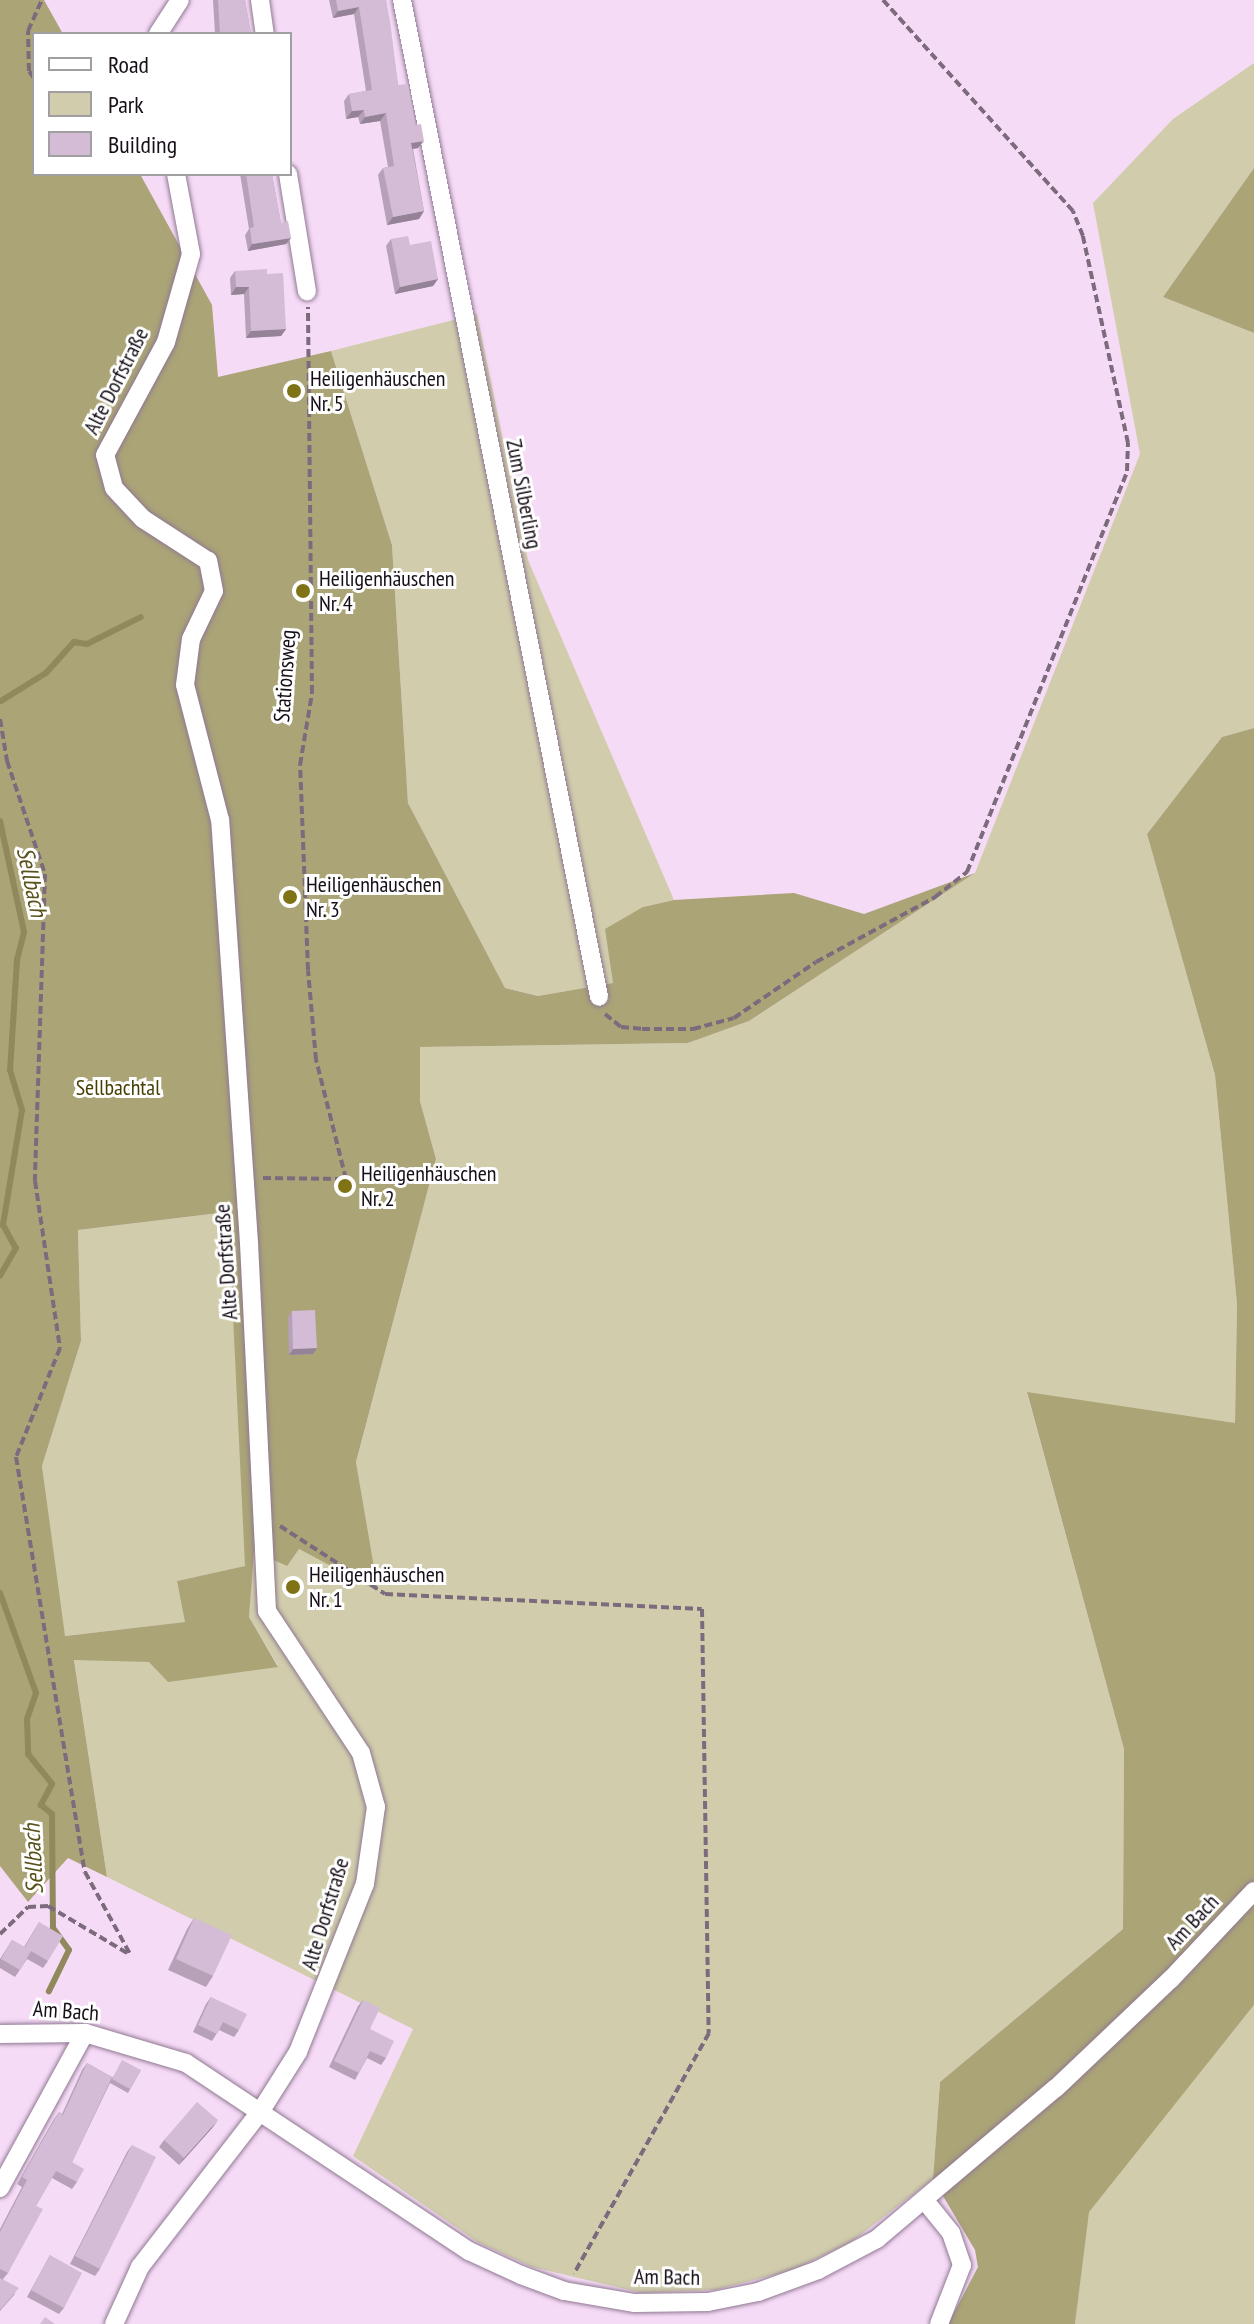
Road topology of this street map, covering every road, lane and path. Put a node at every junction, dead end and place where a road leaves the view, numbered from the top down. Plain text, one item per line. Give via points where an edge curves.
1 (42, 0) edge
2 (180, 0) edge
3 (260, 0) edge
4 (402, 0) edge
5 (883, 0) edge
6 (159, 32) edge
7 (265, 32) edge
8 (32, 75) edge
9 (176, 176) edge
10 (288, 176) edge
11 (307, 291) joint
12 (0, 719) edge
13 (599, 997) joint
14 (244, 1178) junction
15 (264, 1516) junction
16 (1254, 1891) edge
17 (0, 1934) edge
18 (85, 2033) junction
19 (0, 2034) edge
20 (262, 2109) junction
21 (0, 2188) edge
22 (926, 2202) junction
23 (564, 2291) junction
24 (114, 2324) edge
25 (939, 2324) edge

1 - 8 path via 28,31
2 - 6 street
3 - 7 street
4 - 13 street, Zum Silberling
5 - 13 path via 1073,211 1128,443 1127,471 967,872 935,897 816,962 734,1018 693,1029 621,1027 605,1015
9 - 14 street, Alte Dorfstraße via 191,254 166,342 105,455 114,488 143,519 208,561 214,591 191,639 185,685 220,820
10 - 11 street
11 - 14 path, Stationsweg via 312,693 300,765 308,970 316,1060 346,1179
12 - 17 path via 7,761 45,874 35,1181 60,1348 16,1457 85,1872 130,1954 65,1911 48,1906 28,1907
14 - 15 street, Alte Dorfstraße
15 - 20 street, Alte Dorfstraße via 267,1611 361,1753 376,1807 365,1884 326,1992 298,2052
15 - 23 path via 385,1594 702,1609 709,2033
16 - 22 street, Am Bach via 1171,1979
18 - 19 street, Am Bach
18 - 20 street, Am Bach via 186,2063
18 - 21 street
20 - 23 street, Am Bach via 469,2251
20 - 24 street, Alte Dorfstraße via 140,2267
22 - 23 street, Am Bach via 877,2239 818,2270 758,2292 708,2302 635,2303
22 - 25 street via 951,2233 962,2265

